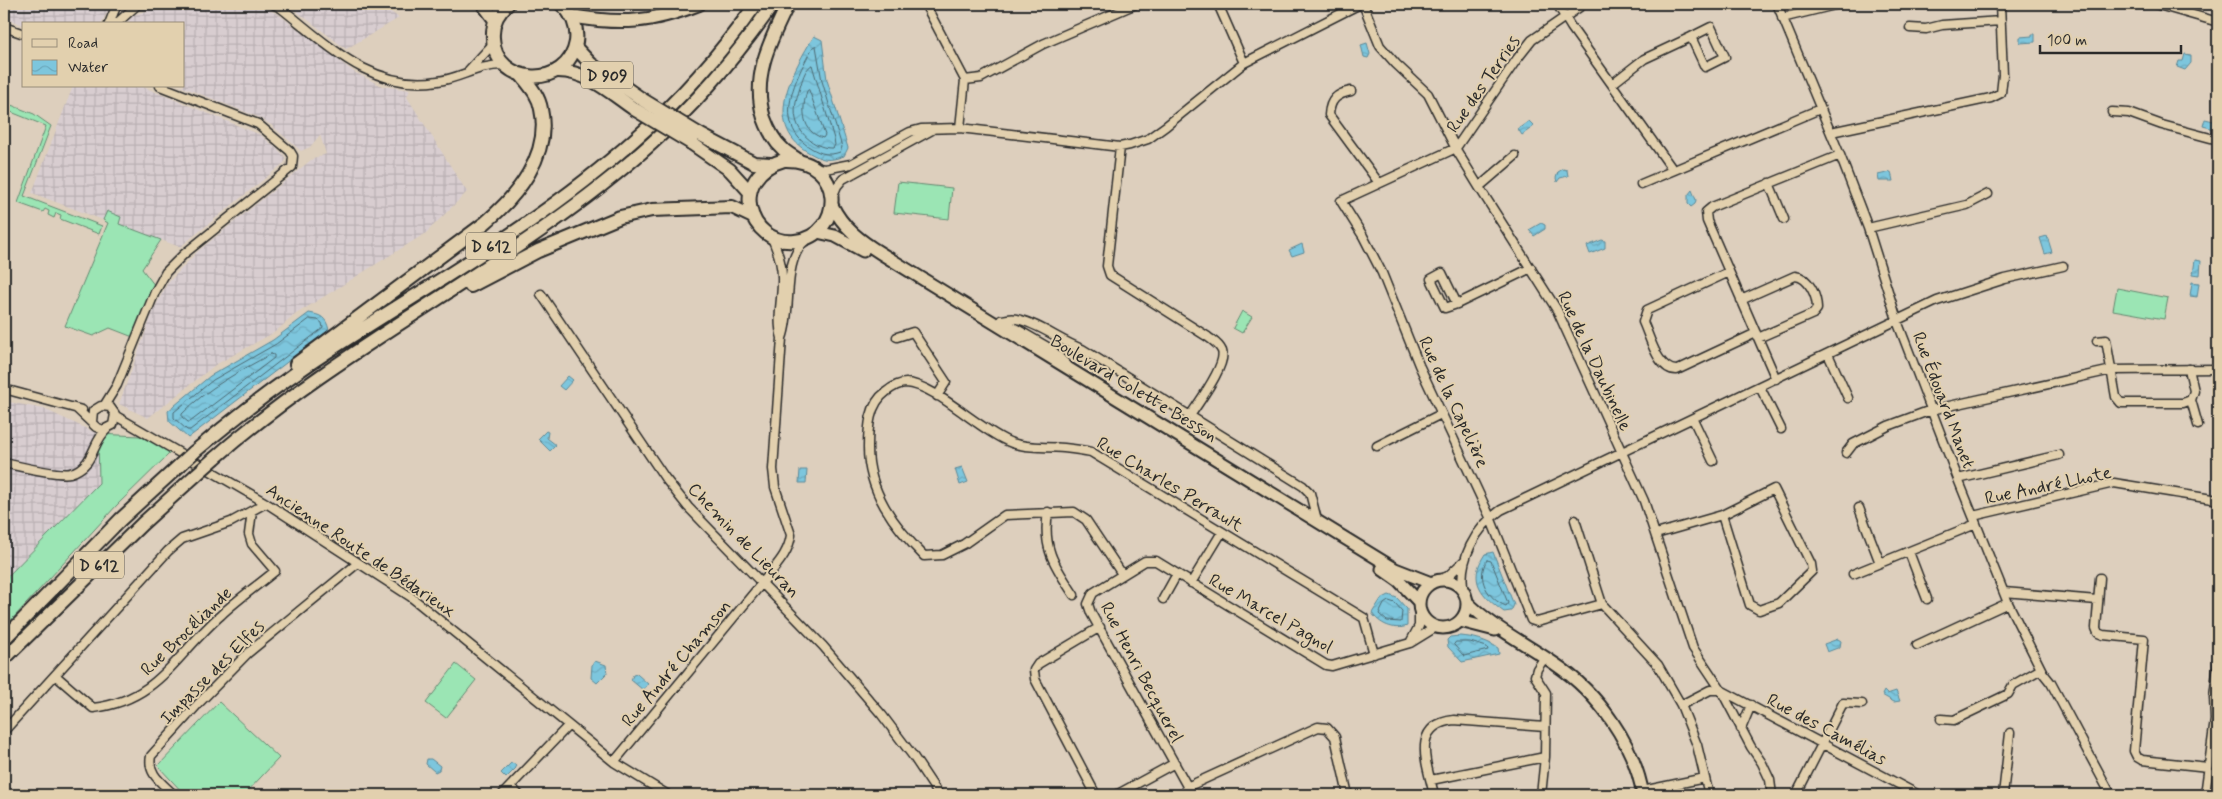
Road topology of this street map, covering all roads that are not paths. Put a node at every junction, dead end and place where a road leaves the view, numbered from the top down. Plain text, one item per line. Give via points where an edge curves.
1 (117, 4) edge
2 (138, 4) edge
3 (142, 4) edge
4 (149, 4) edge
5 (273, 4) edge
6 (483, 4) edge
7 (508, 4) edge
8 (561, 4) edge
9 (699, 4) edge
10 (756, 4) edge
11 (773, 4) edge
12 (788, 4) edge
13 (925, 4) edge
14 (1136, 4) edge
15 (1218, 4) edge
16 (1361, 4) edge
17 (1557, 4) edge
18 (1584, 4) edge
19 (1777, 4) edge
20 (1839, 4) edge
21 (2000, 4) edge
22 (2155, 4) edge
23 (571, 16) junction
24 (1566, 17) junction
25 (1782, 18) junction
26 (495, 20) junction
27 (2001, 21) junction
28 (110, 22) edge
29 (118, 22) edge
30 (2218, 22) edge
31 (4, 26) edge
32 (1910, 28) dead end
33 (22, 33) edge
34 (1691, 37) junction
35 (493, 44) junction
36 (575, 47) junction
37 (1244, 63) junction
38 (504, 65) junction
39 (558, 70) junction
40 (467, 71) junction
41 (522, 76) junction
42 (965, 80) junction
43 (1612, 84) junction
44 (165, 88) edge
45 (1351, 91) dead end
46 (639, 104) junction
47 (1820, 109) junction
48 (2112, 112) dead end
49 (960, 128) junction
50 (934, 129) junction
51 (1831, 132) junction
52 (695, 138) junction
53 (2218, 140) edge
54 (1120, 147) junction
55 (1456, 148) junction
56 (1840, 154) junction
57 (1515, 156) dead end
58 (798, 160) junction
59 (770, 164) junction
60 (817, 168) junction
61 (1673, 170) junction
62 (1379, 183) junction
63 (1769, 183) junction
64 (1641, 184) dead end
65 (1479, 187) junction
66 (749, 191) junction
67 (1988, 194) dead end
68 (832, 202) junction
69 (753, 217) junction
70 (1784, 219) dead end
71 (1868, 228) junction
72 (813, 234) junction
73 (771, 236) junction
74 (2063, 266) dead end
75 (1531, 268) junction
76 (1729, 272) junction
77 (541, 294) dead end
78 (1741, 300) junction
79 (1457, 304) dead end
80 (989, 320) junction
81 (1002, 320) junction
82 (1898, 320) junction
83 (400, 322) junction
84 (1757, 335) junction
85 (897, 337) dead end
86 (782, 338) junction
87 (2097, 342) dead end
88 (1066, 344) junction
89 (1052, 349) junction
90 (1828, 354) junction
91 (1069, 369) junction
92 (2189, 369) junction
93 (2218, 369) edge
94 (2112, 370) junction
95 (1776, 379) junction
96 (117, 385) junction
97 (1760, 387) junction
98 (4, 389) edge
99 (937, 396) junction
100 (1848, 398) dead end
101 (2191, 400) junction
102 (104, 406) junction
103 (77, 409) junction
104 (1931, 410) junction
105 (93, 411) junction
106 (115, 414) junction
107 (1441, 414) junction
108 (1190, 416) junction
109 (1693, 419) junction
110 (94, 424) junction
111 (2198, 425) dead end
112 (109, 428) junction
113 (1780, 429) dead end
114 (146, 434) junction
115 (207, 441) junction
116 (94, 445) junction
117 (1377, 446) dead end
118 (1622, 453) junction
119 (1846, 453) dead end
120 (2059, 454) dead end
121 (1713, 461) dead end
122 (4, 463) edge
123 (1958, 479) junction
124 (2218, 500) edge
125 (266, 503) junction
126 (1858, 508) dead end
127 (252, 511) junction
128 (1048, 512) junction
129 (1722, 515) junction
130 (1973, 516) junction
131 (1490, 517) junction
132 (1317, 520) junction
133 (1575, 520) dead end
134 (1976, 524) junction
135 (1222, 532) junction
136 (1656, 534) junction
137 (1909, 552) junction
138 (1464, 561) junction
139 (358, 563) junction
140 (1880, 563) junction
141 (1122, 574) junction
142 (1177, 574) junction
143 (1853, 574) dead end
144 (2100, 578) dead end
145 (1435, 581) junction
146 (1190, 583) junction
147 (761, 584) junction
148 (2004, 592) junction
149 (1074, 595) dead end
150 (1465, 597) junction
151 (1163, 598) dead end
152 (1927, 599) dead end
153 (2097, 600) junction
154 (2008, 603) junction
155 (1602, 604) junction
156 (1419, 606) junction
157 (1460, 621) junction
158 (1100, 627) junction
159 (1436, 627) junction
160 (1504, 633) junction
161 (4, 639) edge
162 (1410, 643) junction
163 (1916, 645) dead end
164 (1374, 654) junction
165 (1544, 657) junction
166 (4, 659) edge
167 (2218, 663) edge
168 (2041, 669) junction
169 (56, 676) junction
170 (2217, 689) edge
171 (1721, 690) junction
172 (1862, 704) dead end
173 (1681, 705) junction
174 (1751, 705) junction
175 (1942, 719) dead end
176 (568, 726) junction
177 (1545, 728) junction
178 (1741, 729) junction
179 (4, 731) edge
180 (2010, 733) dead end
181 (1824, 743) junction
182 (1545, 757) junction
183 (614, 762) junction
184 (1175, 764) junction
185 (2208, 767) junction
186 (1705, 778) junction
187 (1431, 780) junction
188 (1187, 786) junction
189 (511, 787) junction
190 (1643, 793) edge
191 (173, 795) edge
192 (502, 795) edge
193 (519, 795) edge
194 (668, 795) edge
195 (939, 795) edge
196 (1096, 795) edge
197 (1116, 795) edge
198 (1192, 795) edge
199 (1348, 795) edge
200 (1434, 795) edge
201 (1541, 795) edge
202 (1709, 795) edge
203 (1772, 795) edge
204 (1796, 795) edge
205 (1919, 795) edge
206 (2003, 795) edge
207 (2111, 795) edge
208 (2205, 795) edge

1 - 28 street
2 - 29 street
3 - 4 street
5 - 40 street via 352,64 372,74 404,83 419,83 438,82
6 - 26 main road
7 - 26 main road
8 - 23 main road
9 - 23 main road via 635,21 612,22
10 - 115 main road, D 612 via 695,80 636,139 593,174 512,233 294,375
11 - 83 main road, D 612 via 708,87 654,142 525,241
12 - 58 main road via 763,62 759,92 768,129 782,148
13 - 42 street
14 - 42 street via 1043,44 981,78
15 - 37 street
16 - 37 street
16 - 55 street, Rue de la Daubinelle via 1380,46 1428,94
17 - 24 street
18 - 24 street, Rue des Terries
19 - 25 street, Rue Édouard Manet
20 - 25 street
21 - 27 street
22 - 30 street
23 - 36 main road
24 - 43 street
24 - 55 street, Rue des Terries via 1532,40
25 - 47 street, Rue Édouard Manet
26 - 35 main road
27 - 32 street
27 - 51 street via 2001,93 1991,98
31 - 33 street
34 - 34 street via 1705,67 1725,58 1711,27
34 - 43 street via 1644,59
35 - 38 main road
35 - 40 street
36 - 39 main road
36 - 46 main road, D 909
37 - 54 street via 1148,139
38 - 40 street
38 - 41 main road
39 - 41 main road via 540,77
39 - 46 main road, D 909 via 570,71
41 - 115 main road via 541,109 542,136 530,171 503,207 240,405
42 - 49 street
43 - 61 street
44 - 96 street via 258,124 290,151 294,161 292,167 166,272
45 - 62 street via 1335,97 1329,115
46 - 52 main road, D 909, bridge
47 - 51 street, Rue Édouard Manet
47 - 61 street
48 - 53 street via 2129,113
49 - 50 street
49 - 54 street
50 - 60 street via 910,132 851,164
50 - 68 street via 843,179
51 - 56 street, Rue Édouard Manet
52 - 59 main road, D 909 via 754,163
52 - 66 main road, D 909
54 - 108 street via 1107,266 1110,275 1208,337 1222,352 1222,363
55 - 62 street
55 - 65 street, Rue de la Daubinelle
56 - 63 street
56 - 71 street, Rue Édouard Manet
57 - 65 street
58 - 59 main road
58 - 60 main road
59 - 66 main road
60 - 68 main road via 825,177
61 - 64 street
62 - 107 street, Rue de la Capelière via 1342,201 1382,273
63 - 70 street
63 - 76 street via 1706,212
65 - 75 street, Rue de la Daubinelle
66 - 69 main road
67 - 71 street via 1967,205
68 - 72 main road via 830,216
68 - 80 main road, Boulevard Colette Besson via 837,216 856,238
69 - 73 main road
69 - 83 main road via 732,207 652,210 620,217 517,261
71 - 82 street, Rue Édouard Manet
72 - 73 main road via 796,241
72 - 86 street via 799,245 794,256 786,328
72 - 156 main road, Boulevard Colette Besson via 835,236 852,244 1033,354 1392,576 1406,587
73 - 86 street via 780,255 779,329
74 - 82 street via 1958,293
75 - 79 street
75 - 118 street, Rue de la Daubinelle via 1557,310
76 - 78 street
76 - 84 street via 1647,310 1643,322 1663,365 1670,370 1677,370
77 - 147 street, Chemin de Lieuran via 666,478 694,514
78 - 84 street
78 - 84 street via 1795,276 1807,280 1814,295 1817,309 1813,314
80 - 81 street
80 - 91 main road, Boulevard Colette Besson
81 - 88 street via 1016,318
81 - 89 street
82 - 90 street
82 - 104 street, Rue Édouard Manet
83 - 166 main road, D 612, bridge via 282,402 215,458 142,524
84 - 95 street
85 - 99 street via 913,332 946,382
86 - 147 street, Rue André Chamson via 773,469 775,487 791,535 785,553
87 - 94 street via 2106,340
88 - 89 street
88 - 108 street via 1082,349
89 - 91 street
90 - 95 street
90 - 100 street
91 - 132 main road, Boulevard Colette Besson
92 - 93 street
92 - 94 street
92 - 101 street via 2194,391
94 - 101 street via 2116,397 2121,403 2183,403
94 - 104 street
95 - 97 street
96 - 102 street
96 - 106 street
97 - 109 street
97 - 113 street
98 - 103 street
99 - 128 street, Rue Charles Perrault via 926,388 906,383 891,387 880,396 870,422 870,476 881,502 912,544 924,556 942,555 1005,516
99 - 135 street, Rue Charles Perrault via 1012,443 1091,452
101 - 111 street
102 - 105 street
102 - 106 street
103 - 105 street
103 - 110 street
104 - 119 street via 1888,426 1853,444
104 - 123 street, Rue Édouard Manet
105 - 110 street
106 - 112 street via 115,422
106 - 114 street, Ancienne Route de Bédarieux
107 - 117 street
107 - 131 street, Rue de la Capelière
108 - 132 street via 1303,486 1310,493
109 - 118 street
109 - 121 street
110 - 112 street
110 - 116 street
112 - 114 street, Ancienne Route de Bédarieux via 126,428
112 - 116 street
114 - 125 street, Ancienne Route de Bédarieux
115 - 161 main road, D 612, bridge via 120,520
116 - 122 street via 87,462 70,474
118 - 131 street
118 - 136 street, Rue de la Daubinelle
120 - 123 street
123 - 130 street, Rue Édouard Manet
124 - 130 street, Rue André Lhote via 2114,483
125 - 127 street
125 - 139 street, Ancienne Route de Bédarieux
126 - 140 street
127 - 169 street via 182,539
127 - 169 street, Rue Brocéliande via 249,534 252,544 275,571 220,615 152,686 136,697 107,707 93,708
128 - 141 street, Rue Charles Perrault via 1074,512 1086,520
128 - 149 street via 1046,541 1051,560
129 - 129 street via 1750,605 1759,610 1779,603 1812,571 1774,489
129 - 136 street
130 - 134 street, Rue Édouard Manet
131 - 138 street
131 - 155 street, Rue de la Capelière via 1531,620 1537,622
132 - 145 main road, Boulevard Colette Besson via 1396,569
133 - 155 street
134 - 137 street
134 - 148 street, Rue Édouard Manet
135 - 146 street
135 - 164 street, Rue Charles Perrault via 1364,618
136 - 171 street, Rue de la Daubinelle via 1693,648
137 - 140 street
137 - 152 street
138 - 145 street via 1448,576
138 - 150 street via 1461,581
139 - 176 street, Ancienne Route de Bédarieux via 411,597
139 - 191 street, Impasse des Elfes via 248,653 151,756 151,771
140 - 143 street
141 - 142 street, Rue Marcel Pagnol via 1145,560 1156,561
141 - 158 street, Rue Henri Becquerel via 1090,598 1091,613
142 - 146 street, Rue Marcel Pagnol
142 - 151 street
144 - 153 street
145 - 150 main road via 1453,582
145 - 156 main road via 1421,594
146 - 164 street, Rue Marcel Pagnol via 1326,665
147 - 183 street, Rue André Chamson
147 - 195 street, Chemin de Lieuran via 791,611 882,715
148 - 153 street
148 - 154 street, Rue Édouard Manet
150 - 157 main road via 1466,609
150 - 160 main road
153 - 185 street via 2098,633 2144,639 2134,751 2137,757
154 - 163 street
154 - 168 street, Rue Édouard Manet
155 - 173 street via 1658,665
156 - 159 main road via 1425,621
156 - 162 street via 1418,626
157 - 159 main road via 1449,627
157 - 160 main road
158 - 184 street, Rue Henri Becquerel
158 - 196 street via 1038,664 1034,670 1035,679
159 - 162 street, Rue Marcel Pagnol
160 - 165 main road
162 - 164 street, Rue Marcel Pagnol
165 - 177 street via 1535,676 1546,693
165 - 190 main road via 1594,697 1622,739
167 - 170 street
168 - 175 street via 2014,685 2004,696 1954,720
168 - 207 street, Rue Édouard Manet
169 - 179 street
170 - 185 street
171 - 173 street via 1710,690
171 - 174 street, Rue des Camélias
171 - 178 street, Rue de la Daubinelle
172 - 181 street via 1843,703
173 - 186 street
174 - 178 street
174 - 181 street, Rue des Camélias
176 - 183 street, Ancienne Route de Bédarieux
176 - 189 street
177 - 182 street
177 - 187 street via 1454,720 1442,722 1426,738 1424,748
178 - 203 street, Rue de la Daubinelle via 1770,780
180 - 206 street
181 - 204 street
181 - 205 street, Rue des Camélias
182 - 187 street
182 - 201 street
183 - 194 street, Ancienne Route de Bédarieux
184 - 188 street, Rue Henri Becquerel
184 - 197 street
185 - 208 street
186 - 190 street
186 - 202 street
187 - 200 street
188 - 198 street, Rue Henri Becquerel
188 - 199 street via 1318,726 1327,728 1334,737
189 - 192 street
189 - 193 street

